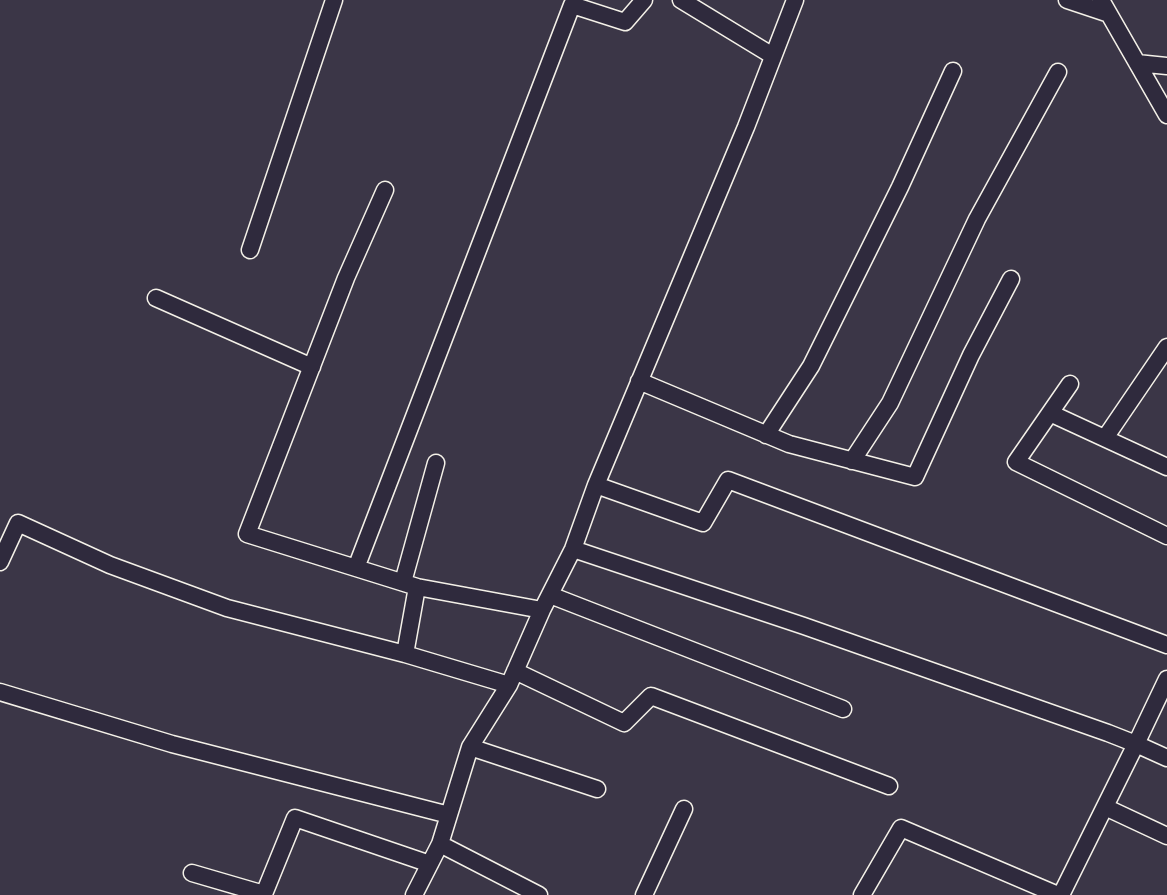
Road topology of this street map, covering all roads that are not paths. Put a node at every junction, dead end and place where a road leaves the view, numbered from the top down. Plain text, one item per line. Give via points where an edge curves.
1 (334, 0) edge
2 (644, 0) edge
3 (681, 0) edge
4 (795, 0) edge
5 (1067, 0) edge
6 (1101, 0) edge
7 (1110, 14) junction
8 (773, 56) junction
9 (1137, 63) junction
10 (1167, 66) edge
11 (953, 71) dead end
12 (1058, 72) dead end
13 (1167, 115) edge
14 (385, 190) dead end
15 (250, 250) dead end
16 (1011, 279) dead end
17 (156, 298) dead end
18 (1167, 347) edge
19 (312, 367) junction
20 (639, 381) junction
21 (1070, 384) dead end
22 (1050, 413) junction
23 (766, 435) junction
24 (1105, 438) junction
25 (852, 461) junction
26 (436, 463) dead end
27 (1167, 467) edge
28 (596, 485) junction
29 (1167, 536) edge
30 (573, 549) junction
31 (0, 562) edge
32 (356, 568) junction
33 (410, 584) junction
34 (550, 595) junction
35 (542, 610) junction
36 (1167, 645) edge
37 (405, 654) junction
38 (512, 678) junction
39 (1167, 679) edge
40 (0, 692) edge
41 (843, 709) dead end
42 (1136, 744) junction
43 (470, 747) junction
44 (1167, 758) edge
45 (889, 786) dead end
46 (597, 789) dead end
47 (1105, 807) junction
48 (684, 809) dead end
49 (449, 814) junction
50 (1167, 836) edge
51 (440, 844) junction
52 (430, 864) junction
53 (192, 873) dead end
54 (414, 895) edge
55 (539, 895) edge
56 (644, 895) edge
57 (862, 895) edge
58 (1058, 895) edge
59 (1061, 895) edge

1 - 15 street
2 - 32 street via 625,22 572,5
3 - 8 street
4 - 8 street
5 - 7 street
6 - 7 street
7 - 9 street
8 - 20 street via 746,127
9 - 10 street
9 - 13 street
11 - 23 street via 900,187 810,366
12 - 25 street via 977,220 890,403
14 - 19 street via 346,278
16 - 25 street via 971,355 915,477
17 - 19 street
18 - 24 street
19 - 32 street via 247,534
20 - 23 street
20 - 28 street
21 - 22 street
22 - 24 street
22 - 29 street via 1016,462
23 - 25 street
24 - 27 street
26 - 33 street
28 - 30 street
28 - 36 street via 704,523 728,480
30 - 34 street
30 - 42 street via 804,626
31 - 37 street via 18,523 110,565 227,608
32 - 33 street
33 - 35 street
33 - 37 street
34 - 35 street
34 - 41 street
35 - 38 street
37 - 38 street
38 - 43 street
38 - 45 street via 624,723 651,696
39 - 42 street
40 - 49 street via 172,744
42 - 44 street
42 - 47 street
43 - 46 street
43 - 49 street
47 - 50 street
47 - 59 street
48 - 56 street
49 - 51 street
51 - 52 street
51 - 55 street
52 - 53 street via 295,818 264,894
52 - 54 street
57 - 58 street via 901,828

